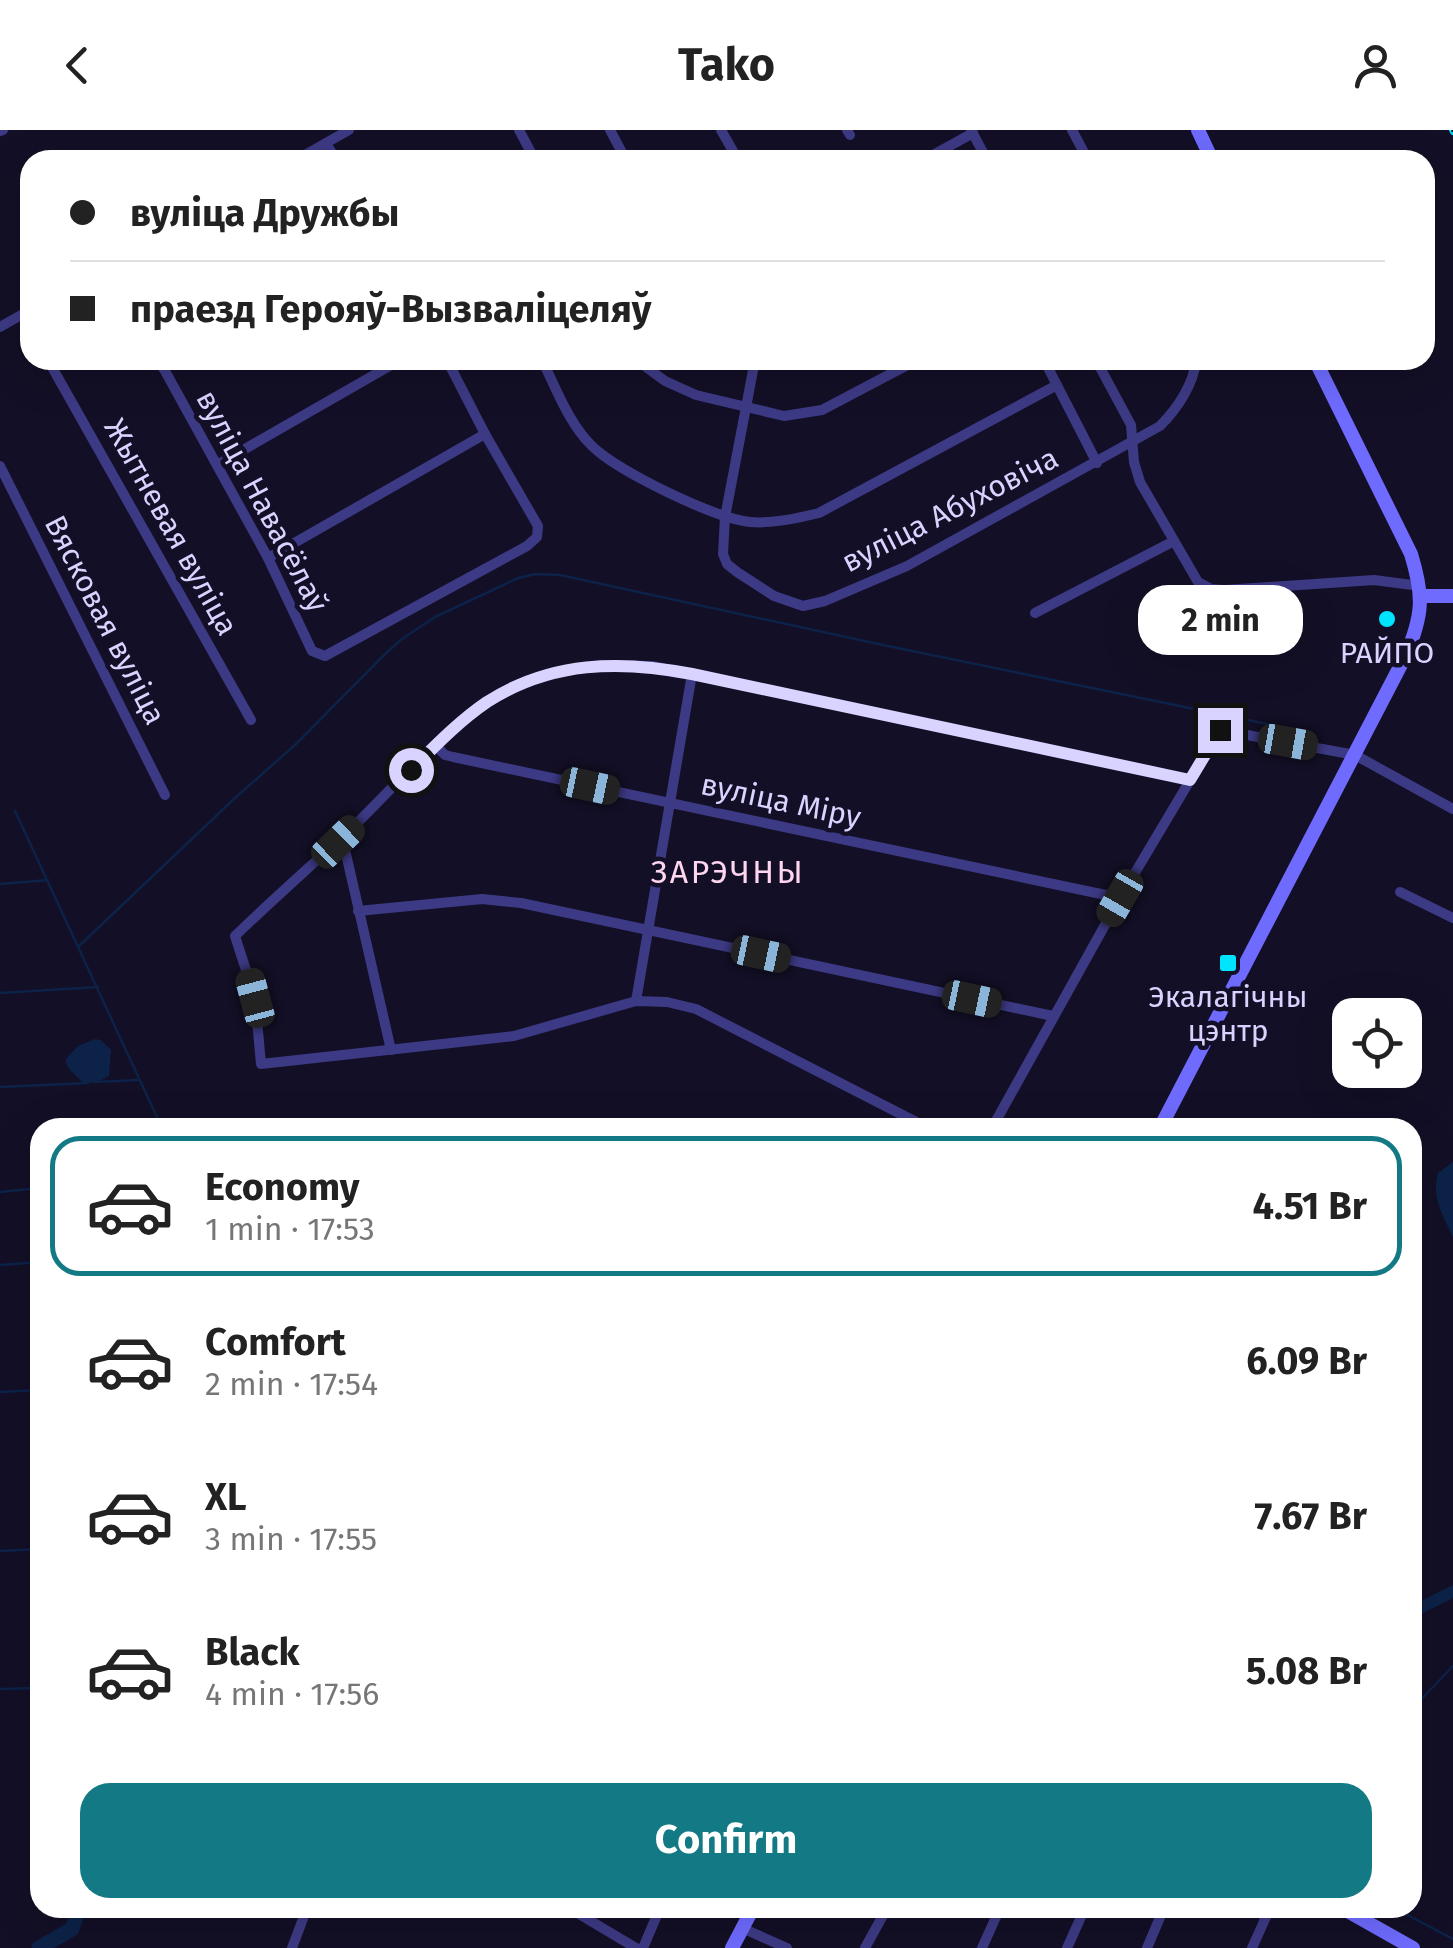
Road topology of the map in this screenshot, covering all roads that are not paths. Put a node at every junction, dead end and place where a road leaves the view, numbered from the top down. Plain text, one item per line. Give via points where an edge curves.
1 (349, 130) edge
2 (972, 132) edge
3 (326, 143) junction
4 (314, 150) edge
5 (330, 150) edge
6 (944, 150) edge
7 (54, 370) edge
8 (164, 370) edge
9 (382, 370) edge
10 (452, 370) edge
11 (547, 370) edge
12 (650, 370) edge
13 (753, 370) edge
14 (898, 370) edge
15 (1049, 370) edge
16 (1102, 370) edge
17 (1195, 370) edge
18 (1319, 370) edge
19 (1057, 385) junction
20 (745, 408) junction
21 (485, 434) junction
22 (1131, 444) junction
23 (1097, 463) junction
24 (217, 464) junction
25 (0, 466) edge
26 (725, 516) junction
27 (1174, 541) junction
28 (268, 558) junction
29 (1420, 591) junction
30 (1453, 596) edge
31 (1035, 613) dead end
32 (692, 674) junction
33 (251, 720) dead end
34 (436, 746) junction
35 (1355, 755) junction
36 (1190, 780) junction
37 (165, 796) dead end
38 (670, 803) junction
39 (1453, 810) edge
40 (338, 842) junction
41 (1400, 892) dead end
42 (1120, 898) junction
43 (358, 911) junction
44 (1453, 918) edge
45 (648, 931) junction
46 (636, 1001) junction
47 (1053, 1016) junction
48 (391, 1050) junction
49 (909, 1118) edge
50 (997, 1118) edge
51 (1165, 1118) edge
52 (303, 1918) edge
53 (587, 1918) edge
54 (655, 1918) edge
55 (748, 1918) edge
56 (882, 1918) edge
57 (996, 1918) edge
58 (1081, 1918) edge
59 (1160, 1918) edge
60 (1265, 1918) edge
61 (1360, 1918) edge
62 (742, 1928) junction
63 (292, 1948) edge
64 (640, 1948) edge
65 (732, 1948) edge
66 (788, 1948) edge
67 (865, 1948) edge
68 (982, 1948) edge
69 (1067, 1948) edge
70 (1147, 1948) edge
71 (1252, 1948) edge
72 (1413, 1948) edge

1 - 3 street
2 - 6 street
3 - 4 street
3 - 5 street
7 - 33 street, Жытневая вуліца
8 - 24 street, вуліца Навасёлаў
9 - 24 street
10 - 21 street
11 - 26 street via 591,446 660,489
12 - 20 street via 696,395
13 - 20 street
14 - 20 street via 822,410 784,416
15 - 19 street
16 - 22 street via 1132,425
17 - 22 street, вуліца Абуховіча via 1173,412
18 - 29 main road via 1401,531
19 - 23 street
19 - 26 street via 819,513 752,523
20 - 26 street
21 - 28 street
21 - 28 street, вуліца Навасёлаў via 538,526 527,546 325,656 312,651
22 - 23 street, вуліца Абуховіча
22 - 27 street via 1140,482
23 - 26 street, вуліца Абуховіча via 907,566 803,606 774,596 727,564
24 - 28 street, вуліца Навасёлаў
25 - 37 street, Вясковая вуліца
27 - 29 street via 1198,582 1211,589 1374,580
27 - 31 street
29 - 30 main road
29 - 35 main road via 1413,638
32 - 34 street via 618,665 548,674 487,702
32 - 36 street
32 - 38 street
34 - 38 street, вуліца Міру via 445,755
34 - 40 street
35 - 36 street via 1220,730
35 - 39 street
35 - 51 main road
36 - 42 street
38 - 42 street, вуліца Міру
38 - 45 street
40 - 43 street
40 - 48 street via 235,936 255,998 261,1064
41 - 44 street
42 - 47 street
43 - 45 street via 482,899
43 - 48 street
45 - 46 street
45 - 47 street
46 - 48 street via 514,1036
46 - 49 street via 696,1009
47 - 50 street
52 - 63 street
53 - 64 street
54 - 64 street
55 - 62 main road
56 - 67 street
57 - 68 street
58 - 69 street
59 - 70 street
60 - 71 street
61 - 72 main road
62 - 65 main road
62 - 66 street

